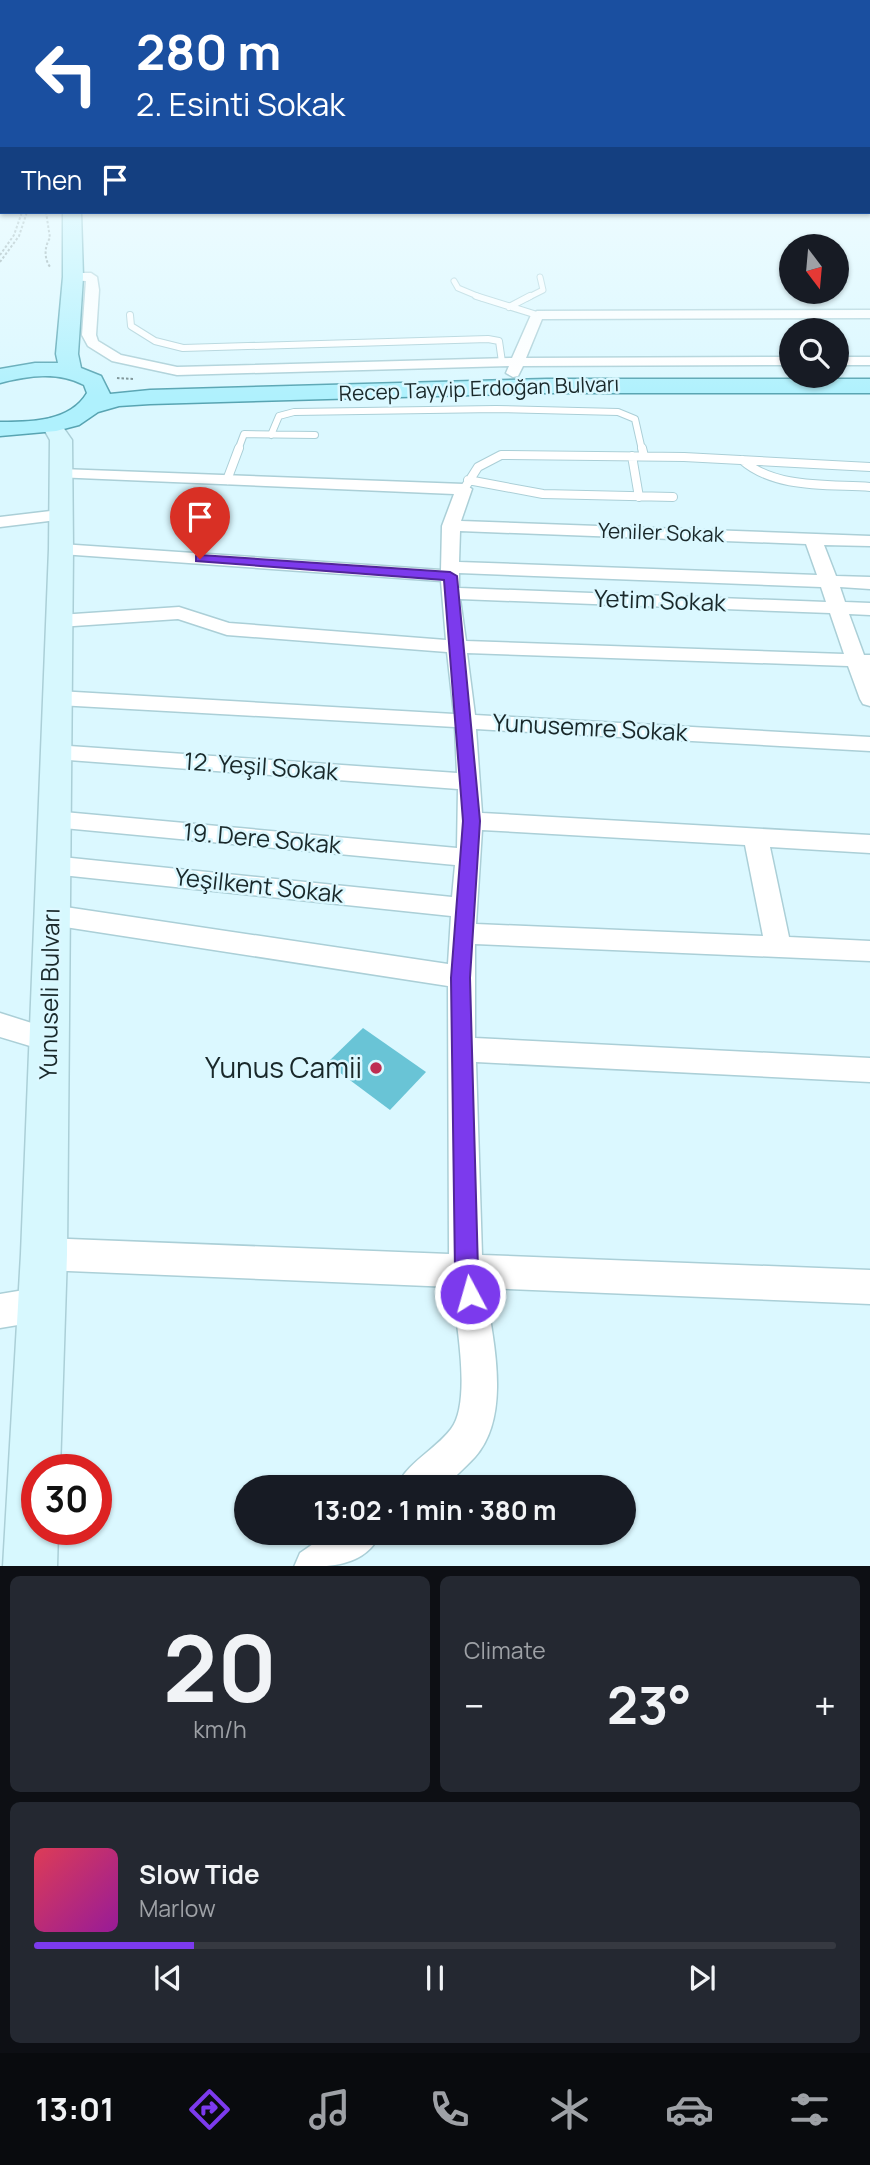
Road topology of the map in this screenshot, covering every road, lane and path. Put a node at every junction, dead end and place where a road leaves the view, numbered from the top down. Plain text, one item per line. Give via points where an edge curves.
1 (46, 250) edge
2 (57, 250) edge
3 (73, 250) edge
4 (73, 270) junction
5 (51, 277) dead end
6 (540, 277) dead end
7 (454, 281) dead end
8 (509, 307) junction
9 (870, 314) edge
10 (130, 315) dead end
11 (537, 315) junction
12 (69, 361) junction
13 (779, 361) edge
14 (849, 361) edge
15 (870, 361) edge
16 (510, 367) junction
17 (0, 376) edge
18 (779, 376) edge
19 (849, 377) edge
20 (870, 377) edge
21 (93, 381) junction
22 (870, 386) edge
23 (140, 388) junction
24 (90, 407) junction
25 (51, 424) junction
26 (0, 429) edge
27 (271, 435) junction
28 (316, 435) dead end
29 (632, 456) junction
30 (644, 456) junction
31 (742, 460) junction
32 (870, 467) edge
33 (61, 474) junction
34 (227, 480) junction
35 (466, 484) junction
36 (870, 487) edge
37 (639, 496) junction
38 (673, 497) dead end
39 (0, 523) edge
40 (451, 526) junction
41 (60, 532) junction
42 (813, 538) junction
43 (870, 541) edge
44 (450, 579) junction
45 (829, 581) junction
46 (870, 583) edge
47 (838, 608) junction
48 (870, 609) edge
49 (59, 621) junction
50 (458, 646) junction
51 (863, 661) edge
52 (58, 698) junction
53 (870, 699) edge
54 (465, 720) junction
55 (870, 744) edge
56 (55, 752) junction
57 (468, 782) junction
58 (53, 819) junction
59 (471, 821) junction
60 (756, 838) junction
61 (870, 844) edge
62 (470, 859) junction
63 (52, 865) junction
64 (52, 915) junction
65 (464, 920) junction
66 (778, 947) junction
67 (870, 951) edge
68 (460, 978) junction
69 (0, 1025) edge
70 (50, 1040) junction
71 (461, 1049) junction
72 (870, 1070) edge
73 (44, 1254) junction
74 (466, 1270) junction
75 (870, 1287) edge
76 (42, 1304) junction
77 (0, 1311) edge
78 (429, 1475) edge
79 (345, 1545) edge
80 (30, 1566) edge
81 (314, 1566) edge

1 - 5 path
2 - 4 main road
3 - 4 main road
4 - 12 main road
4 - 16 street via 90,277 89,335 93,343 134,363 177,371
6 - 8 lane via 543,290
7 - 8 lane via 468,293
8 - 11 lane
9 - 11 street
10 - 16 lane via 131,326 140,334 183,348 488,339 499,341
11 - 16 street
12 - 17 main road
12 - 21 main road, Recep Tayyip Erdoğan Bulvarı
12 - 23 main road
13 - 16 street
14 - 15 street
16 - 18 main road, Recep Tayyip Erdoğan Bulvarı
16 - 23 main road, Recep Tayyip Erdoğan Bulvarı
19 - 20 main road
21 - 23 main road, Recep Tayyip Erdoğan Bulvarı
21 - 24 main road via 99,393
22 - 24 main road, Recep Tayyip Erdoğan Bulvarı via 547,386 150,397
24 - 25 main road, Recep Tayyip Erdoğan Bulvarı
25 - 26 main road, Recep Tayyip Erdoğan Bulvarı
25 - 33 main road, Yunuseli Bulvarı via 61,440
27 - 28 lane
27 - 30 lane via 279,416 294,412 618,412 635,419
27 - 34 lane via 244,434
29 - 30 lane
29 - 35 lane via 501,455 484,460 472,470
29 - 37 lane
30 - 31 lane
31 - 32 lane
31 - 36 lane via 761,473 787,479
33 - 34 street
33 - 41 main road, Yunuseli Bulvarı
34 - 35 street
35 - 37 lane via 543,494
35 - 40 street
37 - 38 lane
39 - 41 street
40 - 42 street, Yeniler Sokak
40 - 44 street
41 - 44 street
41 - 49 main road, Yunuseli Bulvarı
42 - 43 street, Yeniler Sokak
42 - 45 street
44 - 45 street
44 - 47 street, Yetim Sokak
44 - 50 street
45 - 46 street
45 - 47 street
47 - 48 street, Yetim Sokak
47 - 51 street
49 - 50 street via 179,613 227,629
49 - 52 main road, Yunuseli Bulvarı
50 - 51 street
50 - 54 street
51 - 53 street
52 - 54 street, Yunusemre Sokak
52 - 56 main road, Yunuseli Bulvarı
54 - 55 street, Yunusemre Sokak
54 - 57 street
56 - 57 street, 12. Yeşil Sokak
56 - 58 main road, Yunuseli Bulvarı
57 - 59 street
58 - 62 street, 19. Dere Sokak
58 - 63 main road, Yunuseli Bulvarı
59 - 60 street
59 - 62 street
60 - 61 street
60 - 66 street
62 - 65 street
63 - 64 main road, Yunuseli Bulvarı
63 - 65 street, Yeşilkent Sokak
64 - 68 street
64 - 70 main road, Yunuseli Bulvarı
65 - 66 street, Yeşilkent Sokak
65 - 68 street
66 - 67 street, Yeşilkent Sokak
68 - 71 street
69 - 70 street
70 - 73 main road, Yunuseli Bulvarı
71 - 72 street
71 - 74 street
73 - 74 street
73 - 76 main road, Yunuseli Bulvarı
74 - 75 street
74 - 78 street via 479,1365 476,1421 463,1443
76 - 77 street
76 - 80 main road, Yunuseli Bulvarı
79 - 81 street

